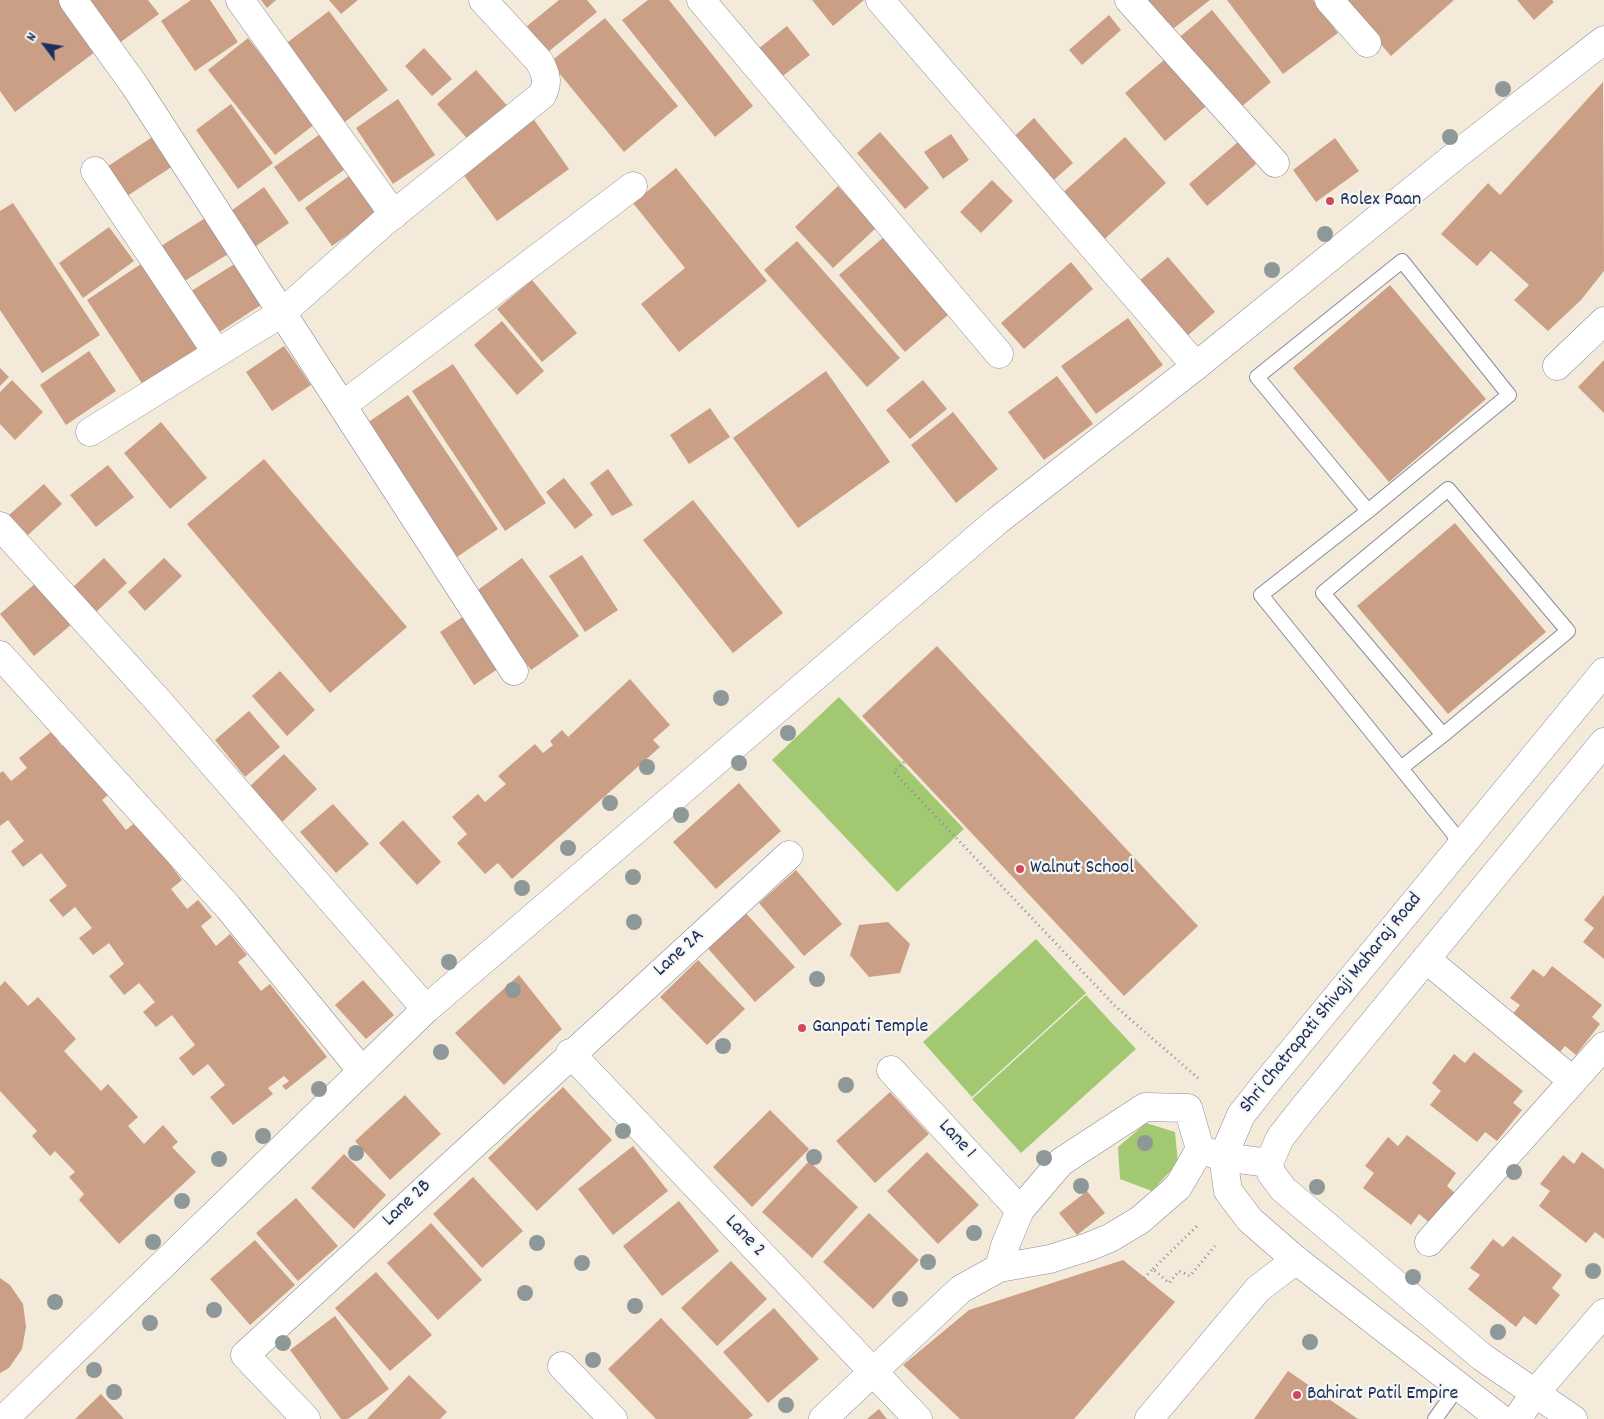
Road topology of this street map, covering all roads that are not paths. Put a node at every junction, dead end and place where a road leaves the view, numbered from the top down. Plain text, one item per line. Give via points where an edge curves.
1 (73, 0) edge
2 (240, 0) edge
3 (483, 0) edge
4 (700, 0) edge
5 (880, 0) edge
6 (1129, 0) edge
7 (1329, 0) edge
8 (1604, 40) edge
9 (1367, 43) dead end
10 (1275, 163) dead end
11 (95, 171) dead end
12 (634, 186) dead end
13 (394, 214) junction
14 (283, 312) junction
15 (1604, 321) edge
16 (217, 353) junction
17 (999, 354) dead end
18 (1196, 366) junction
19 (1558, 366) dead end
20 (343, 405) junction
21 (90, 432) dead end
22 (1368, 511) junction
23 (0, 526) edge
24 (0, 655) edge
25 (514, 671) dead end
26 (1604, 672) edge
27 (1443, 735) junction
28 (1604, 742) edge
29 (1401, 768) junction
30 (1457, 850) junction
31 (789, 855) dead end
32 (1426, 959) junction
33 (426, 1009) junction
34 (1604, 1046) edge
35 (570, 1054) junction
36 (891, 1070) dead end
37 (362, 1071) junction
38 (1573, 1081) junction
39 (1211, 1153) junction
40 (1269, 1163) junction
41 (1020, 1210) junction
42 (1429, 1242) dead end
43 (1296, 1260) junction
44 (999, 1268) junction
45 (1604, 1314) edge
46 (562, 1366) dead end
47 (872, 1372) junction
48 (1458, 1387) junction
49 (1534, 1394) junction
50 (4, 1419) edge
51 (306, 1419) edge
52 (613, 1419) edge
53 (823, 1419) edge
54 (918, 1419) edge
55 (1149, 1419) edge
56 (1435, 1419) edge
57 (1501, 1419) edge
58 (1517, 1419) edge
59 (1572, 1419) edge

1 - 14 street via 135,86
2 - 13 street
3 - 13 street via 539,61 547,85 542,95 520,114
4 - 17 street
5 - 18 street
6 - 10 street
7 - 9 street
8 - 18 street
11 - 16 street
12 - 20 street
13 - 14 street
14 - 16 street
14 - 20 street
15 - 19 street
16 - 21 street
18 - 33 street via 998,521
20 - 25 street
22 - 22 lane via 1257,377 1402,262 1509,395
22 - 29 lane via 1261,595
23 - 33 street via 161,704
24 - 37 street via 228,907
26 - 30 street, Shri Chatrapati Shivaji Maharaj Road
27 - 27 lane via 1568,631 1448,488 1323,593
27 - 29 lane
28 - 32 street
29 - 30 lane via 1454,834
30 - 39 street, Shri Chatrapati Shivaji Maharaj Road
31 - 35 street, Lane 2A
32 - 38 street
32 - 40 street via 1280,1138
33 - 37 street
34 - 38 street
35 - 47 street, Lane 2
35 - 51 street, Lane 2B via 245,1354
36 - 41 street, Lane 1
37 - 50 street
38 - 42 street
39 - 40 street
39 - 41 street via 1188,1108 1145,1107 1061,1162
39 - 43 street via 1228,1191 1250,1220
39 - 44 street, Shri Chatrapati Shivaji Maharaj Road via 1140,1220 1110,1238 1050,1259
40 - 49 street via 1271,1173 1283,1189 1482,1357
41 - 44 street
43 - 48 street
43 - 55 street via 1258,1289
44 - 47 street, Shri Chatrapati Shivaji Maharaj Road via 961,1289
45 - 49 street
46 - 52 street
47 - 53 street, Shri Chatrapati Shivaji Maharaj Road
47 - 54 street, Lane 2
48 - 56 lane
48 - 57 street
49 - 58 street
49 - 59 street

